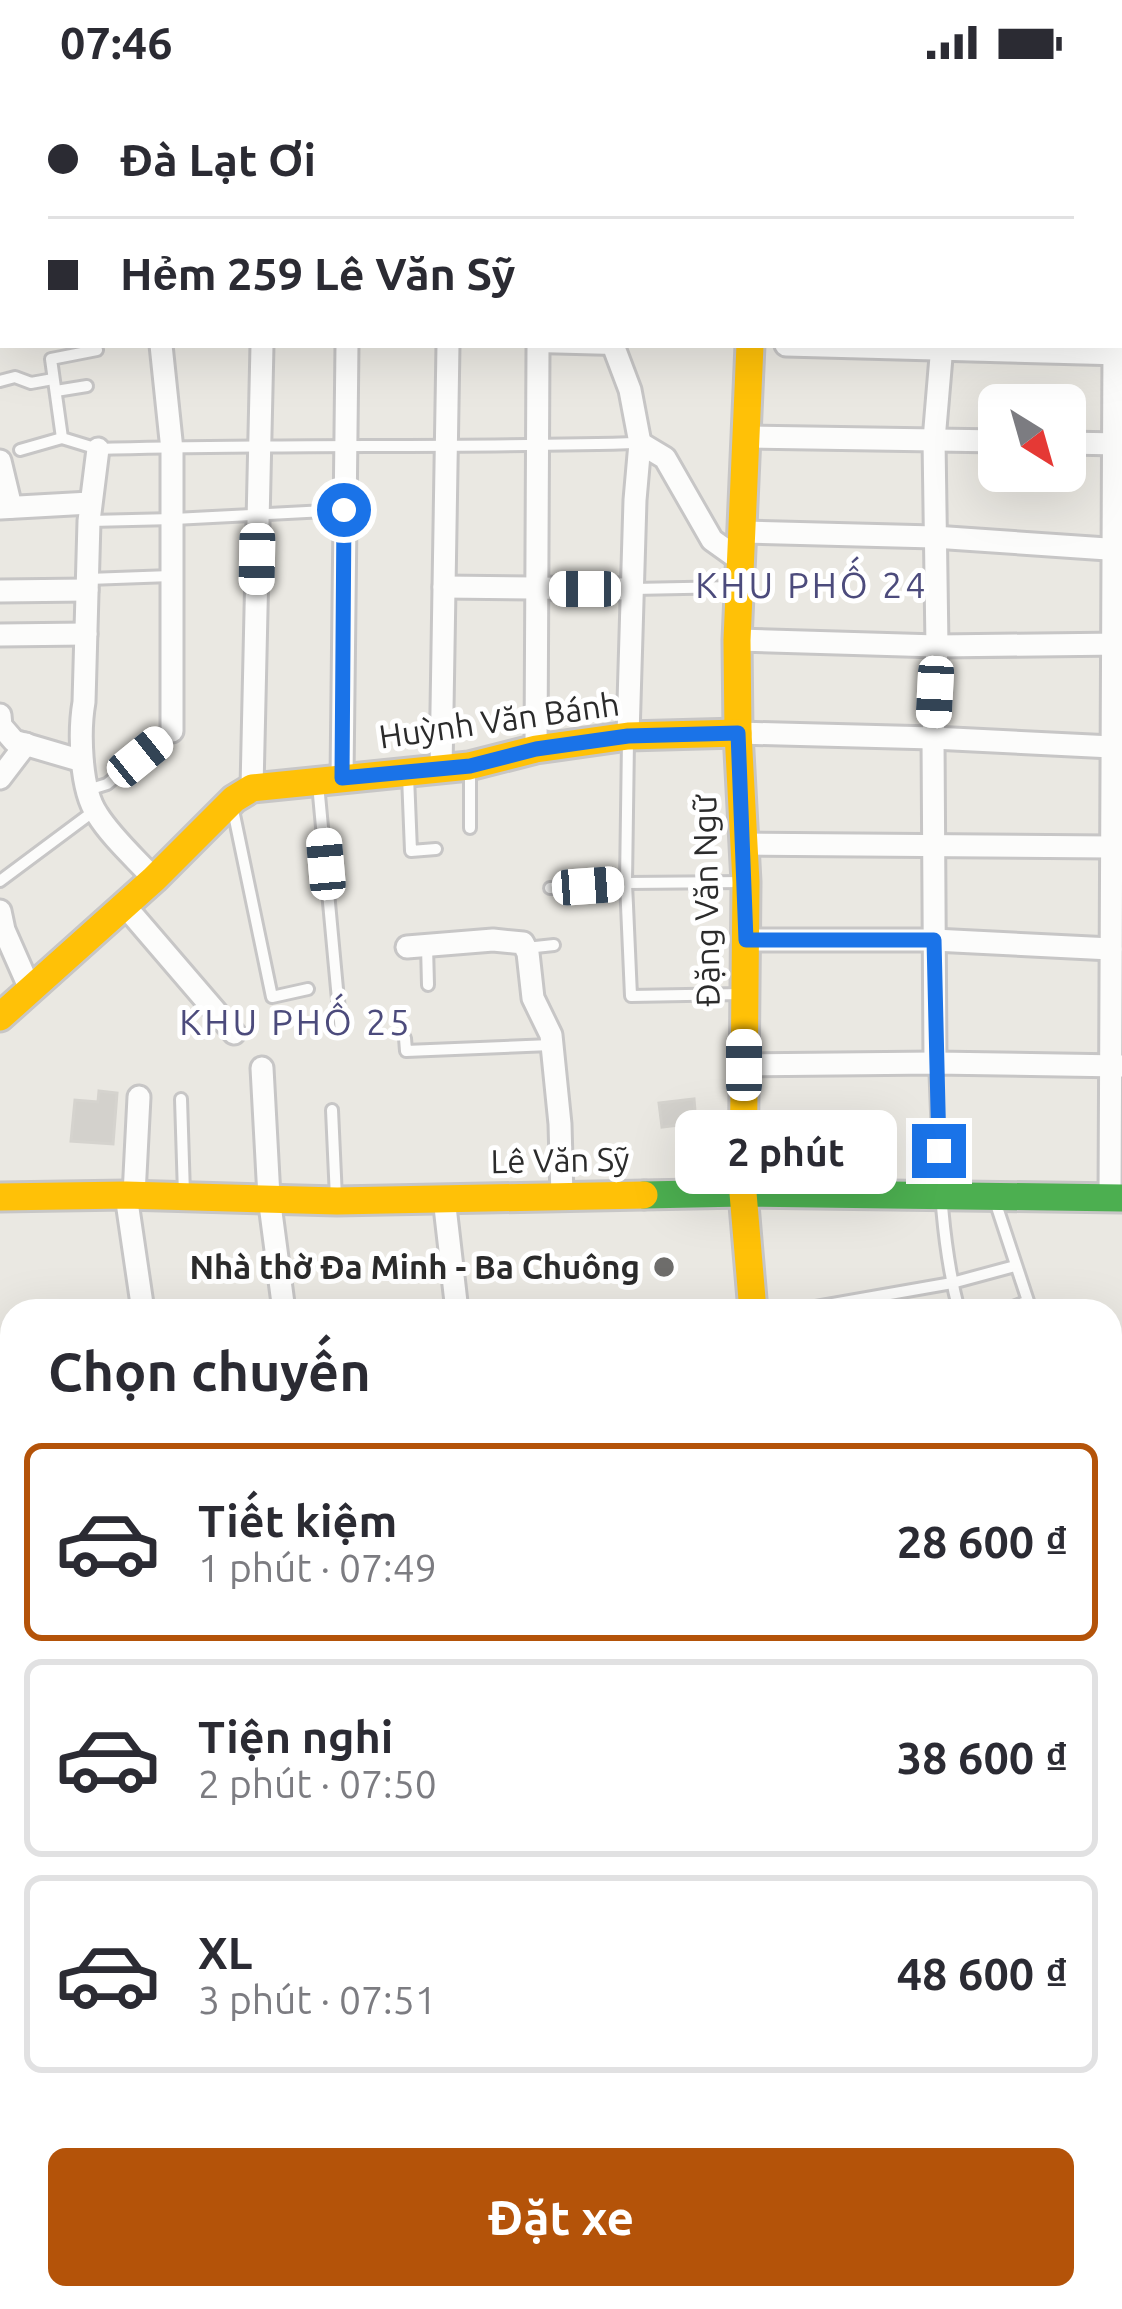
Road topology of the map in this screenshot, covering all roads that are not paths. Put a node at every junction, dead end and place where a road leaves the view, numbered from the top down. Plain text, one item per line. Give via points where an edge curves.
1 (161, 348) edge
2 (262, 348) edge
3 (347, 348) edge
4 (448, 348) edge
5 (537, 348) edge
6 (614, 348) edge
7 (750, 348) edge
8 (941, 348) edge
9 (73, 350) edge
10 (97, 350) dead end
11 (1117, 351) edge
12 (0, 381) edge
13 (55, 385) junction
14 (87, 386) dead end
15 (746, 436) junction
16 (62, 438) junction
17 (934, 440) junction
18 (978, 441) edge
19 (640, 443) junction
20 (1086, 443) edge
21 (345, 444) junction
22 (447, 444) junction
23 (1117, 444) edge
24 (538, 446) junction
25 (260, 447) junction
26 (98, 449) junction
27 (172, 450) junction
28 (10, 455) edge
29 (5, 508) edge
30 (344, 510) junction
31 (89, 512) junction
32 (258, 513) junction
33 (174, 519) junction
34 (934, 538) junction
35 (1118, 550) edge
36 (740, 560) junction
37 (171, 576) junction
38 (88, 584) junction
39 (444, 586) junction
40 (538, 589) junction
41 (632, 589) junction
42 (0, 591) edge
43 (86, 634) junction
44 (0, 635) edge
45 (737, 640) junction
46 (1117, 645) edge
47 (937, 646) junction
48 (0, 715) edge
49 (0, 726) edge
50 (172, 731) joint
51 (738, 733) junction
52 (628, 736) junction
53 (933, 738) junction
54 (26, 744) junction
55 (536, 749) junction
56 (1117, 758) edge
57 (82, 761) junction
58 (455, 768) junction
59 (408, 772) junction
60 (0, 778) edge
61 (330, 779) junction
62 (242, 795) junction
63 (91, 800) junction
64 (1117, 804) edge
65 (470, 828) dead end
66 (742, 844) junction
67 (935, 844) junction
68 (436, 849) dead end
69 (1115, 856) edge
70 (154, 879) junction
71 (0, 881) edge
72 (746, 882) junction
73 (626, 883) junction
74 (550, 888) dead end
75 (125, 906) junction
76 (1117, 911) edge
77 (1, 923) edge
78 (746, 940) junction
79 (934, 940) junction
80 (417, 945) joint
81 (554, 945) dead end
82 (526, 948) junction
83 (1115, 964) edge
84 (428, 985) dead end
85 (30, 989) junction
86 (308, 989) dead end
87 (745, 994) junction
88 (0, 1017) edge
89 (341, 1032) dead end
90 (234, 1033) dead end
91 (405, 1038) dead end
92 (551, 1045) junction
93 (935, 1064) junction
94 (744, 1065) junction
95 (1116, 1067) edge
96 (262, 1068) dead end
97 (139, 1097) dead end
98 (181, 1099) dead end
99 (332, 1110) dead end
100 (743, 1192) junction
101 (130, 1195) junction
102 (941, 1195) junction
103 (993, 1196) junction
104 (0, 1197) edge
105 (269, 1197) junction
106 (562, 1197) junction
107 (184, 1198) junction
108 (444, 1198) junction
109 (1116, 1198) edge
110 (337, 1201) junction
111 (1015, 1266) junction
112 (952, 1282) junction
113 (142, 1299) edge
114 (282, 1299) edge
115 (456, 1299) edge
116 (752, 1299) edge
117 (868, 1299) edge
118 (956, 1299) edge
119 (1027, 1299) edge

1 - 27 street
2 - 25 street
3 - 21 street
4 - 22 street
5 - 24 street
6 - 19 street
7 - 15 street, Đặng Văn Ngữ
8 - 11 street
8 - 17 street
9 - 10 lane
9 - 13 lane via 51,359
11 - 23 street
12 - 13 lane
13 - 14 lane
13 - 16 lane
15 - 17 street
15 - 36 street, Đặng Văn Ngữ
16 - 26 lane
16 - 28 lane
17 - 18 street
17 - 34 street
19 - 24 lane
19 - 36 street via 665,458 712,540
19 - 41 street
20 - 23 street
21 - 22 lane
21 - 25 lane
21 - 30 street
22 - 24 lane
22 - 39 street
23 - 35 street
24 - 40 street
25 - 27 lane
25 - 32 street
26 - 27 lane
26 - 31 street
27 - 33 street
28 - 29 street
29 - 31 street
30 - 32 lane
30 - 61 street
31 - 33 lane
31 - 38 street
32 - 33 lane
32 - 62 street
33 - 37 street
34 - 35 street
34 - 36 street
34 - 47 street
35 - 46 street
36 - 41 lane
36 - 45 street, Đặng Văn Ngữ
37 - 38 lane
37 - 50 street
38 - 42 street
38 - 43 street
39 - 40 street
39 - 58 street
40 - 41 street
40 - 55 street
41 - 52 street
43 - 44 street
43 - 57 street
45 - 47 street
45 - 51 street, Đặng Văn Ngữ
46 - 47 street
46 - 56 street
47 - 53 street
48 - 49 street
49 - 54 street
50 - 63 lane
51 - 52 street, Huỳnh Văn Bánh
51 - 53 street
51 - 66 street, Đặng Văn Ngữ
52 - 55 street, Huỳnh Văn Bánh
52 - 73 lane
53 - 56 street
53 - 67 street
54 - 57 street
54 - 60 street
55 - 58 street, Huỳnh Văn Bánh
56 - 64 street
57 - 63 street
58 - 59 street, Huỳnh Văn Bánh
58 - 65 lane
59 - 61 street, Huỳnh Văn Bánh
59 - 68 lane via 411,851
61 - 62 street, Huỳnh Văn Bánh
61 - 89 lane
62 - 70 street
62 - 86 lane via 272,997
63 - 70 street
63 - 71 lane
64 - 69 street
66 - 67 street
66 - 72 street, Đặng Văn Ngữ
67 - 69 street
67 - 79 street
69 - 76 street
70 - 75 street
72 - 73 lane
72 - 78 street, Đặng Văn Ngữ
73 - 74 lane
73 - 87 lane via 631,996
75 - 85 street
75 - 90 street
76 - 83 street
77 - 85 street
78 - 79 street
78 - 87 street, Đặng Văn Ngữ
79 - 83 street
79 - 93 street
80 - 82 street via 513,940
80 - 84 lane
81 - 82 lane
82 - 92 street
83 - 95 street
85 - 88 street
87 - 94 street, Đặng Văn Ngữ
91 - 92 lane via 406,1051
92 - 106 street
93 - 94 street
93 - 95 street
93 - 102 lane
94 - 100 street, Đặng Văn Ngữ
95 - 109 street
96 - 105 street
97 - 101 street
98 - 107 lane
99 - 110 lane
100 - 102 street, Lê Văn Sỹ
100 - 106 street, Lê Văn Sỹ
100 - 116 street, Đặng Văn Ngữ
101 - 104 street, Lê Văn Sỹ
101 - 107 street, Lê Văn Sỹ
101 - 113 street
102 - 103 street, Lê Văn Sỹ
102 - 112 lane
103 - 109 street, Lê Văn Sỹ
103 - 111 lane
105 - 107 street, Lê Văn Sỹ
105 - 110 street, Lê Văn Sỹ
105 - 114 street
106 - 108 street, Lê Văn Sỹ
108 - 110 street, Lê Văn Sỹ
108 - 115 street
111 - 112 lane
111 - 119 lane
112 - 117 lane
112 - 118 lane

